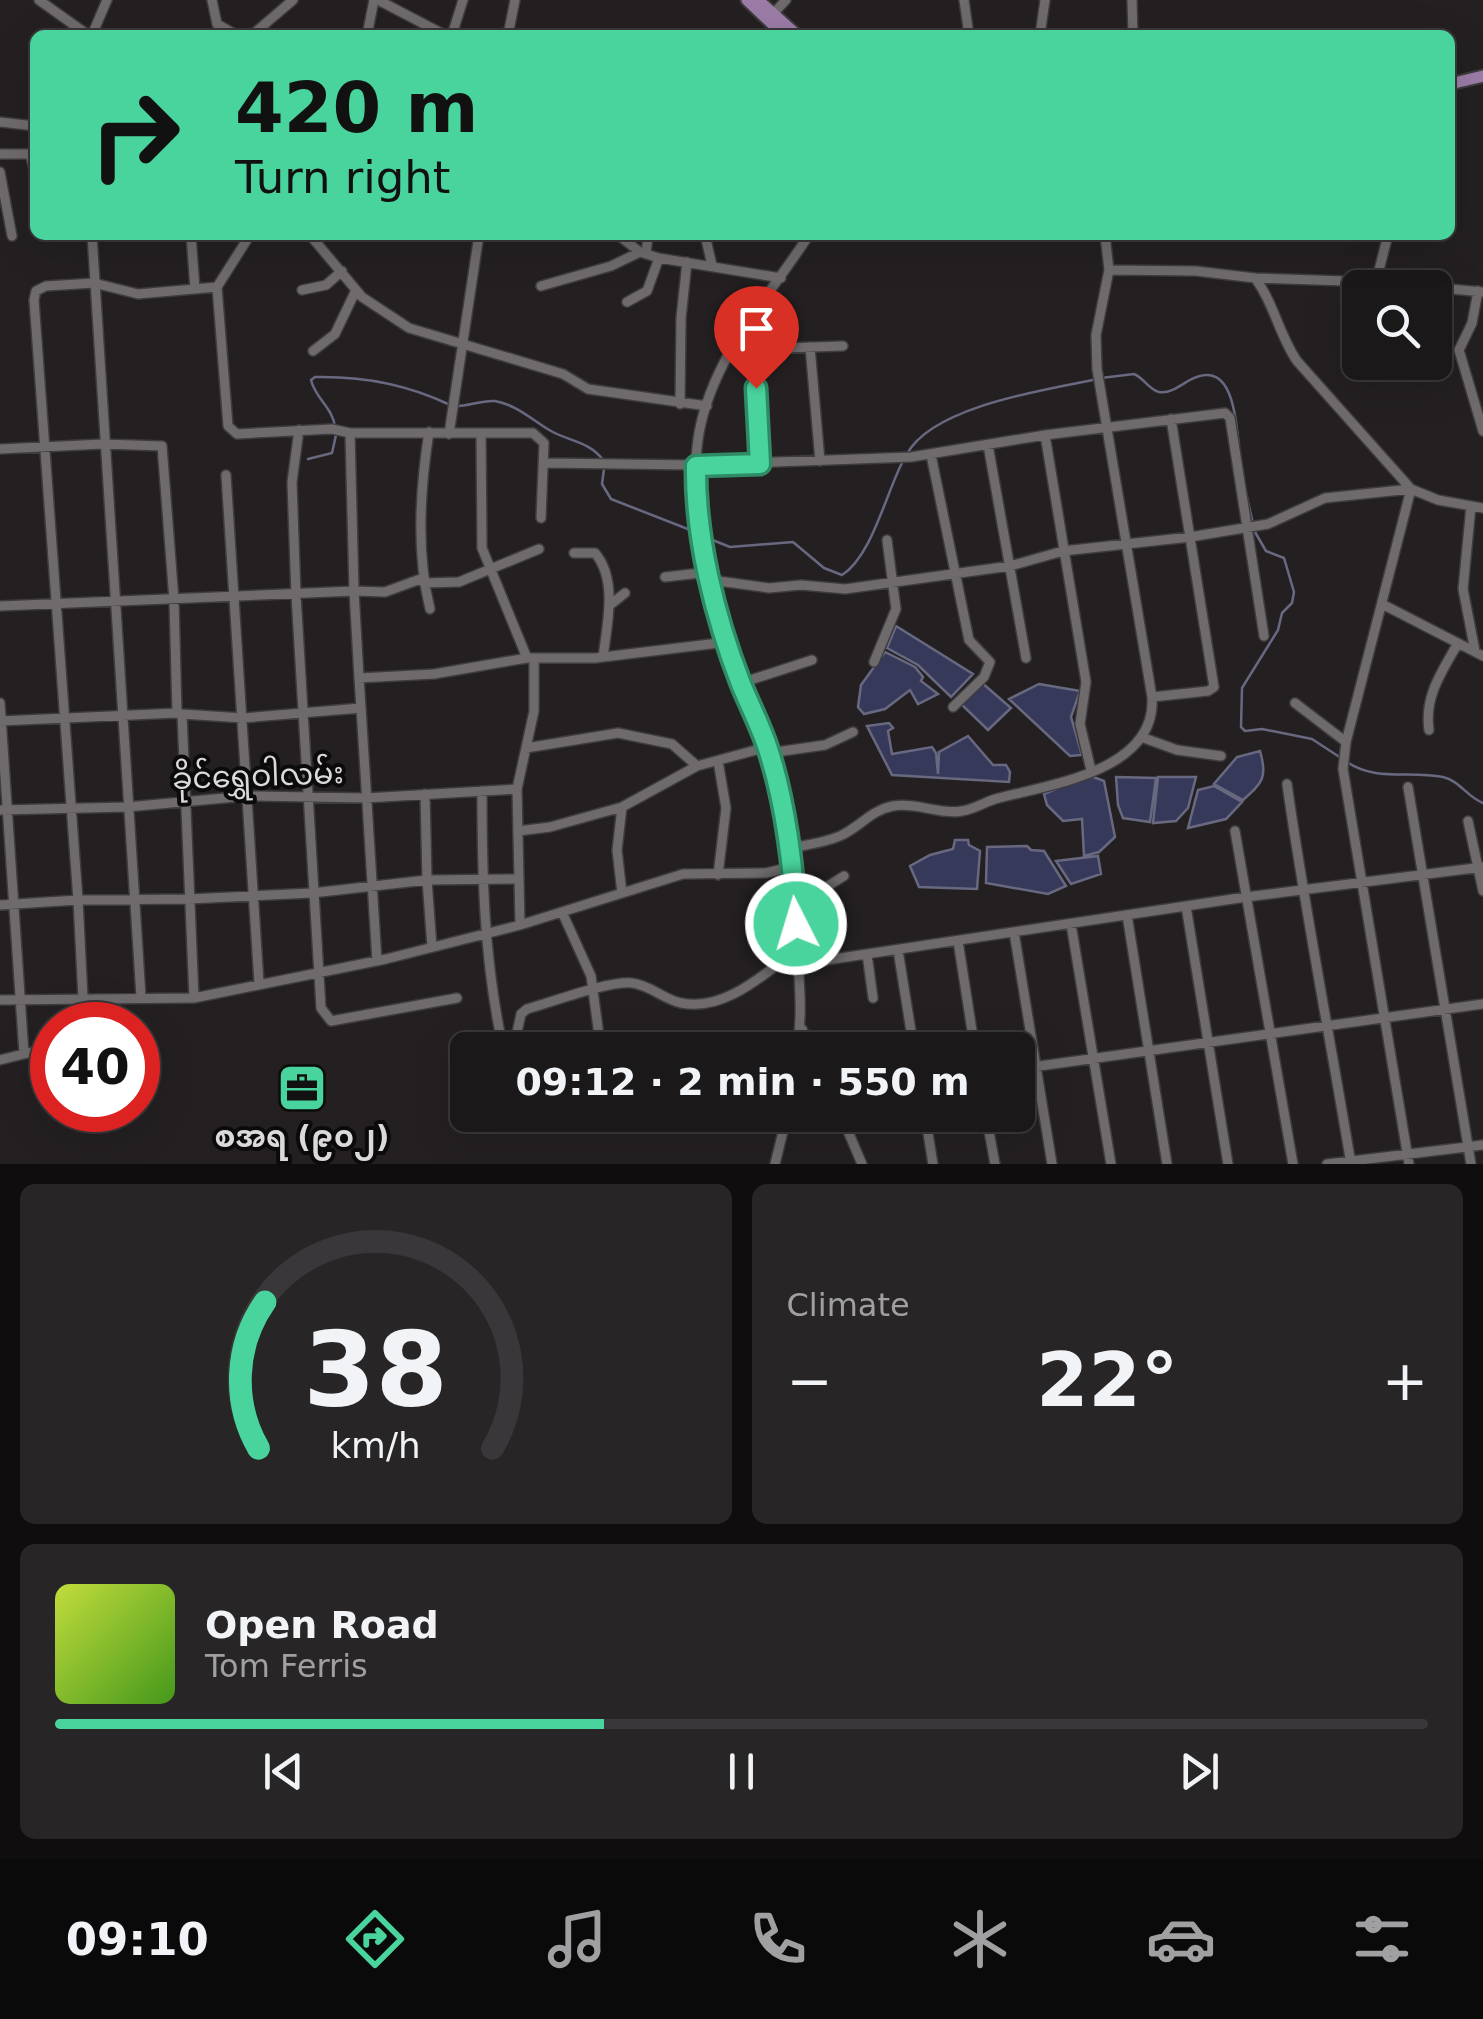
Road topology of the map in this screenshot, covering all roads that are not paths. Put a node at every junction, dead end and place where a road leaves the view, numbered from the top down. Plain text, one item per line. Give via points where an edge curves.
1 (39, 0) edge
2 (107, 0) edge
3 (212, 0) edge
4 (293, 0) edge
5 (376, 0) edge
6 (462, 0) edge
7 (515, 0) edge
8 (746, 0) edge
9 (758, 0) edge
10 (786, 0) edge
11 (964, 0) edge
12 (1044, 0) edge
13 (1132, 0) edge
14 (392, 3) edge
15 (770, 17) junction
16 (83, 30) edge
17 (92, 30) edge
18 (227, 30) edge
19 (258, 30) edge
20 (368, 30) edge
21 (439, 30) edge
22 (450, 30) edge
23 (509, 30) edge
24 (780, 30) edge
25 (790, 30) edge
26 (968, 30) edge
27 (1041, 30) edge
28 (1133, 30) edge
29 (1483, 76) edge
30 (1483, 84) edge
31 (1455, 86) edge
32 (1455, 87) edge
33 (0, 122) edge
34 (30, 125) edge
35 (0, 154) edge
36 (30, 154) edge
37 (0, 172) edge
38 (12, 236) dead end
39 (92, 240) edge
40 (191, 240) edge
41 (247, 240) edge
42 (315, 240) edge
43 (329, 240) edge
44 (478, 240) edge
45 (625, 240) edge
46 (647, 240) edge
47 (706, 240) edge
48 (806, 240) edge
49 (1106, 240) edge
50 (1387, 240) edge
51 (328, 252) junction
52 (643, 253) junction
53 (659, 258) junction
54 (687, 262) junction
55 (712, 265) junction
56 (1109, 270) junction
57 (1379, 270) edge
58 (342, 271) junction
59 (781, 278) junction
60 (1255, 278) junction
61 (1342, 281) edge
62 (94, 283) junction
63 (541, 286) dead end
64 (217, 288) junction
65 (195, 289) junction
66 (1452, 289) edge
67 (302, 290) dead end
68 (356, 290) junction
69 (1480, 292) edge
70 (627, 302) dead end
71 (742, 332) junction
72 (460, 343) junction
73 (843, 346) dead end
74 (810, 347) junction
75 (313, 350) dead end
76 (753, 350) junction
77 (680, 404) junction
78 (707, 406) junction
79 (1171, 418) junction
80 (1106, 428) junction
81 (299, 430) junction
82 (341, 430) junction
83 (1483, 431) edge
84 (429, 432) junction
85 (480, 433) junction
86 (449, 434) junction
87 (1045, 435) junction
88 (103, 444) junction
89 (988, 445) junction
90 (46, 446) junction
91 (0, 448) edge
92 (932, 454) junction
93 (820, 461) junction
94 (545, 463) junction
95 (760, 464) junction
96 (696, 466) junction
97 (226, 474) dead end
98 (1411, 489) junction
99 (1471, 506) junction
100 (1483, 508) edge
101 (541, 518) dead end
102 (1251, 526) junction
103 (1190, 537) junction
104 (887, 540) dead end
105 (1126, 543) junction
106 (539, 549) dead end
107 (1063, 551) junction
108 (574, 553) dead end
109 (1010, 566) junction
110 (491, 571) junction
111 (955, 572) junction
112 (710, 576) junction
113 (665, 577) dead end
114 (423, 581) junction
115 (894, 582) junction
116 (354, 591) junction
117 (626, 592) dead end
118 (234, 594) junction
119 (296, 594) junction
120 (174, 600) junction
121 (115, 602) junction
122 (54, 604) junction
123 (1382, 604) junction
124 (610, 605) junction
125 (0, 606) edge
126 (430, 609) dead end
127 (1264, 636) dead end
128 (726, 642) junction
129 (1458, 643) junction
130 (1479, 653) edge
131 (604, 657) junction
132 (530, 658) junction
133 (1026, 658) dead end
134 (812, 660) dead end
135 (874, 662) dead end
136 (359, 678) junction
137 (741, 683) junction
138 (1152, 698) junction
139 (0, 702) edge
140 (1295, 703) dead end
141 (953, 706) dead end
142 (361, 708) junction
143 (305, 712) junction
144 (180, 714) junction
145 (122, 716) junction
146 (62, 718) junction
147 (243, 718) junction
148 (1, 721) edge
149 (1428, 730) dead end
150 (854, 732) dead end
151 (1144, 738) junction
152 (1346, 742) junction
153 (526, 748) junction
154 (768, 750) junction
155 (1220, 756) dead end
156 (718, 760) junction
157 (698, 766) junction
158 (1091, 770) junction
159 (1287, 784) dead end
160 (1408, 786) dead end
161 (517, 790) junction
162 (482, 791) junction
163 (425, 794) junction
164 (247, 796) junction
165 (308, 796) junction
166 (366, 798) junction
167 (186, 802) junction
168 (127, 807) junction
169 (622, 807) junction
170 (72, 809) junction
171 (4, 810) edge
172 (1468, 822) dead end
173 (518, 831) junction
174 (1235, 831) dead end
175 (787, 849) junction
176 (1481, 867) edge
177 (791, 868) junction
178 (1421, 874) junction
179 (718, 875) junction
180 (844, 876) dead end
181 (427, 880) junction
182 (482, 880) junction
183 (519, 880) junction
184 (1363, 882) junction
185 (372, 888) junction
186 (1302, 890) junction
187 (1483, 891) edge
188 (312, 893) junction
189 (622, 894) junction
190 (251, 895) junction
191 (1246, 897) junction
192 (795, 898) junction
193 (78, 900) junction
194 (133, 900) junction
195 (188, 900) junction
196 (14, 904) junction
197 (0, 905) edge
198 (1186, 906) junction
199 (562, 912) junction
200 (1127, 915) junction
201 (1071, 924) junction
202 (520, 925) junction
203 (1014, 932) junction
204 (486, 934) junction
205 (958, 941) junction
206 (432, 947) junction
207 (797, 950) junction
208 (898, 950) junction
209 (868, 954) junction
210 (377, 961) junction
211 (800, 964) junction
212 (316, 971) junction
213 (259, 984) junction
214 (593, 991) junction
215 (141, 997) junction
216 (84, 998) junction
217 (194, 998) junction
218 (457, 998) dead end
219 (874, 998) dead end
220 (0, 1000) edge
221 (20, 1000) junction
222 (83, 1002) edge
223 (1483, 1004) edge
224 (1445, 1009) junction
225 (1385, 1018) junction
226 (1329, 1026) junction
227 (500, 1032) edge
228 (517, 1032) edge
229 (599, 1032) edge
230 (800, 1032) edge
231 (911, 1032) edge
232 (973, 1032) edge
233 (1030, 1032) edge
234 (1269, 1032) junction
235 (1208, 1040) junction
236 (1149, 1050) junction
237 (30, 1053) edge
238 (24, 1054) junction
239 (1092, 1058) junction
240 (0, 1060) edge
241 (1035, 1066) joint
242 (783, 1132) edge
243 (848, 1132) edge
244 (927, 1132) edge
245 (989, 1132) edge
246 (1483, 1145) edge
247 (1468, 1147) junction
248 (1408, 1159) edge
249 (1350, 1162) edge
250 (776, 1164) edge
251 (862, 1164) edge
252 (933, 1164) edge
253 (994, 1164) edge
254 (1052, 1164) edge
255 (1111, 1164) edge
256 (1167, 1164) edge
257 (1228, 1164) edge
258 (1293, 1164) edge
259 (1327, 1164) edge
260 (1471, 1164) edge

1 - 16 street
2 - 17 street
3 - 18 street via 217,24
4 - 19 street
5 - 14 street
5 - 20 street
6 - 22 street
7 - 23 street
8 - 15 main road
9 - 15 main road
10 - 15 street
11 - 26 street
12 - 27 street
13 - 28 street
14 - 21 street
15 - 24 main road
15 - 25 main road
29 - 31 main road
30 - 32 main road
33 - 34 street
35 - 36 street
37 - 38 street
39 - 62 street
40 - 65 street
41 - 64 street
42 - 51 street
43 - 51 street
44 - 72 street
45 - 52 street
46 - 52 street
47 - 55 street
48 - 59 street
49 - 56 street
50 - 57 street
51 - 58 street
52 - 53 street
52 - 63 street
53 - 54 street
53 - 70 street via 648,291
54 - 55 street
54 - 77 street
55 - 59 street
56 - 60 street
56 - 80 street via 1096,336
58 - 67 street
58 - 68 street
59 - 71 street
60 - 61 street
60 - 98 street via 1297,361
62 - 65 street via 138,294
62 - 88 street
62 - 90 street via 36,291
64 - 65 street
64 - 81 street via 230,432
66 - 69 street
68 - 72 street via 409,328
68 - 75 street via 335,334
69 - 83 street via 1459,350
71 - 76 street
71 - 78 street via 724,356
72 - 77 street via 563,374 588,390
72 - 86 street
73 - 74 street
74 - 76 street
74 - 93 street
76 - 95 street
77 - 78 street
78 - 96 street
79 - 80 street
79 - 102 street via 1228,414
79 - 103 street
80 - 87 street
80 - 105 street
81 - 82 street
81 - 119 street via 292,482
82 - 84 street
82 - 116 street
84 - 86 street
84 - 114 street
85 - 86 street
85 - 94 street via 533,433 544,443
85 - 110 street via 482,548
87 - 89 street
87 - 107 street
88 - 90 street
88 - 120 street via 162,446
88 - 121 street
89 - 92 street
89 - 109 street
90 - 91 street
90 - 122 street
92 - 93 street
92 - 111 street
93 - 95 street
94 - 96 street
94 - 101 street
95 - 96 street
96 - 112 street
97 - 118 street
98 - 99 street
98 - 102 street via 1325,498
98 - 123 street
99 - 100 street
99 - 130 street via 1463,589
102 - 103 street
102 - 127 street
103 - 105 street
103 - 138 street via 1214,687
104 - 115 street
105 - 107 street
105 - 138 street
106 - 110 street
107 - 109 street
107 - 158 street via 1086,682 1080,724
108 - 124 street via 598,556
109 - 111 street
109 - 133 street
110 - 114 street via 459,582
110 - 132 street
111 - 115 street
111 - 141 street via 968,640 990,667
112 - 113 street
112 - 115 street via 769,588 844,590
112 - 128 street
114 - 116 street via 385,592
114 - 126 street
115 - 135 street via 896,609
116 - 119 street
116 - 136 street
117 - 124 street
118 - 119 street
118 - 120 street
118 - 147 street
119 - 143 street
120 - 121 street
120 - 144 street
121 - 122 street
121 - 145 street
122 - 125 street
122 - 146 street
123 - 129 street
123 - 152 street
124 - 131 street
128 - 131 street
128 - 137 street
129 - 130 street
129 - 149 street via 1431,691
131 - 132 street
132 - 136 street
132 - 153 street via 534,711
134 - 137 street
136 - 142 street
137 - 154 street
138 - 151 street
139 - 148 street
140 - 152 street
142 - 143 street
142 - 166 street
143 - 147 street
143 - 165 street
144 - 145 street
144 - 147 street
144 - 167 street
145 - 146 street
145 - 168 street
146 - 148 street
146 - 170 street
147 - 164 street
148 - 171 street
150 - 154 street via 824,746
151 - 155 street
151 - 158 street via 1127,755
152 - 184 street via 1343,769
153 - 157 street via 618,733 672,744
153 - 161 street
154 - 156 street
154 - 175 street
156 - 157 street
156 - 179 street via 726,808
157 - 169 street
158 - 175 street via 964,811 916,804 875,811 842,835
159 - 186 street
160 - 178 street
161 - 162 street, ခိုင်ရွှေဝါလမ်း
161 - 173 street
162 - 163 street, ခိုင်ရွှေဝါလမ်း
162 - 182 street
163 - 166 street, ခိုင်ရွှေဝါလမ်း
163 - 181 street
164 - 165 street, ခိုင်ရွှေဝါလမ်း
164 - 167 street, ခိုင်ရွှေဝါလမ်း
164 - 190 street
165 - 166 street, ခိုင်ရွှေဝါလမ်း
165 - 188 street
166 - 185 street
167 - 168 street, ခိုင်ရွှေဝါလမ်း
167 - 195 street
168 - 170 street, ခိုင်ရွှေဝါလမ်း
168 - 194 street
169 - 173 street
169 - 189 street via 616,865
170 - 171 street, ခိုင်ရွှေဝါလမ်း
170 - 193 street
171 - 196 street
172 - 176 street
173 - 183 street
174 - 191 street
175 - 177 street
176 - 178 street
176 - 187 street
177 - 179 street
177 - 192 street
178 - 184 street
178 - 224 street
179 - 189 street via 683,874
180 - 192 street
181 - 182 street
181 - 185 street
181 - 206 street
182 - 183 street
182 - 204 street
183 - 202 street
184 - 186 street
184 - 225 street
185 - 188 street
185 - 210 street
186 - 191 street
186 - 226 street
188 - 190 street
188 - 212 street
189 - 199 street
190 - 195 street
190 - 213 street
191 - 198 street
191 - 234 street
192 - 207 street
193 - 194 street
193 - 196 street
193 - 216 street
194 - 195 street
194 - 215 street
195 - 217 street
196 - 197 street
196 - 221 street
198 - 200 street
198 - 235 street
199 - 202 street
199 - 214 street
200 - 201 street
200 - 236 street
201 - 203 street
201 - 239 street
202 - 204 street
203 - 205 street
203 - 233 street
204 - 206 street
204 - 227 street
205 - 208 street
205 - 232 street
206 - 210 street
207 - 211 street
207 - 214 street via 735,994 702,1003 680,1003 631,983
208 - 209 street
208 - 231 street
209 - 211 street
209 - 219 street
210 - 212 street
211 - 230 street
212 - 213 street
212 - 218 street via 321,1008 330,1021
213 - 217 street
214 - 228 street via 527,1009
214 - 229 street
215 - 216 street
215 - 217 street
216 - 221 street
216 - 222 street
220 - 221 street
221 - 238 street
223 - 224 street
224 - 225 street
224 - 247 street
225 - 226 street
225 - 248 street
226 - 234 street
226 - 249 street
234 - 235 street
234 - 258 street
235 - 236 street
235 - 257 street
236 - 239 street
236 - 256 street
237 - 238 street
238 - 240 street
239 - 241 street
239 - 255 street
241 - 254 street
242 - 250 street
243 - 251 street
244 - 252 street
245 - 253 street
246 - 247 street
247 - 248 street
247 - 260 street
248 - 249 street
249 - 259 street

